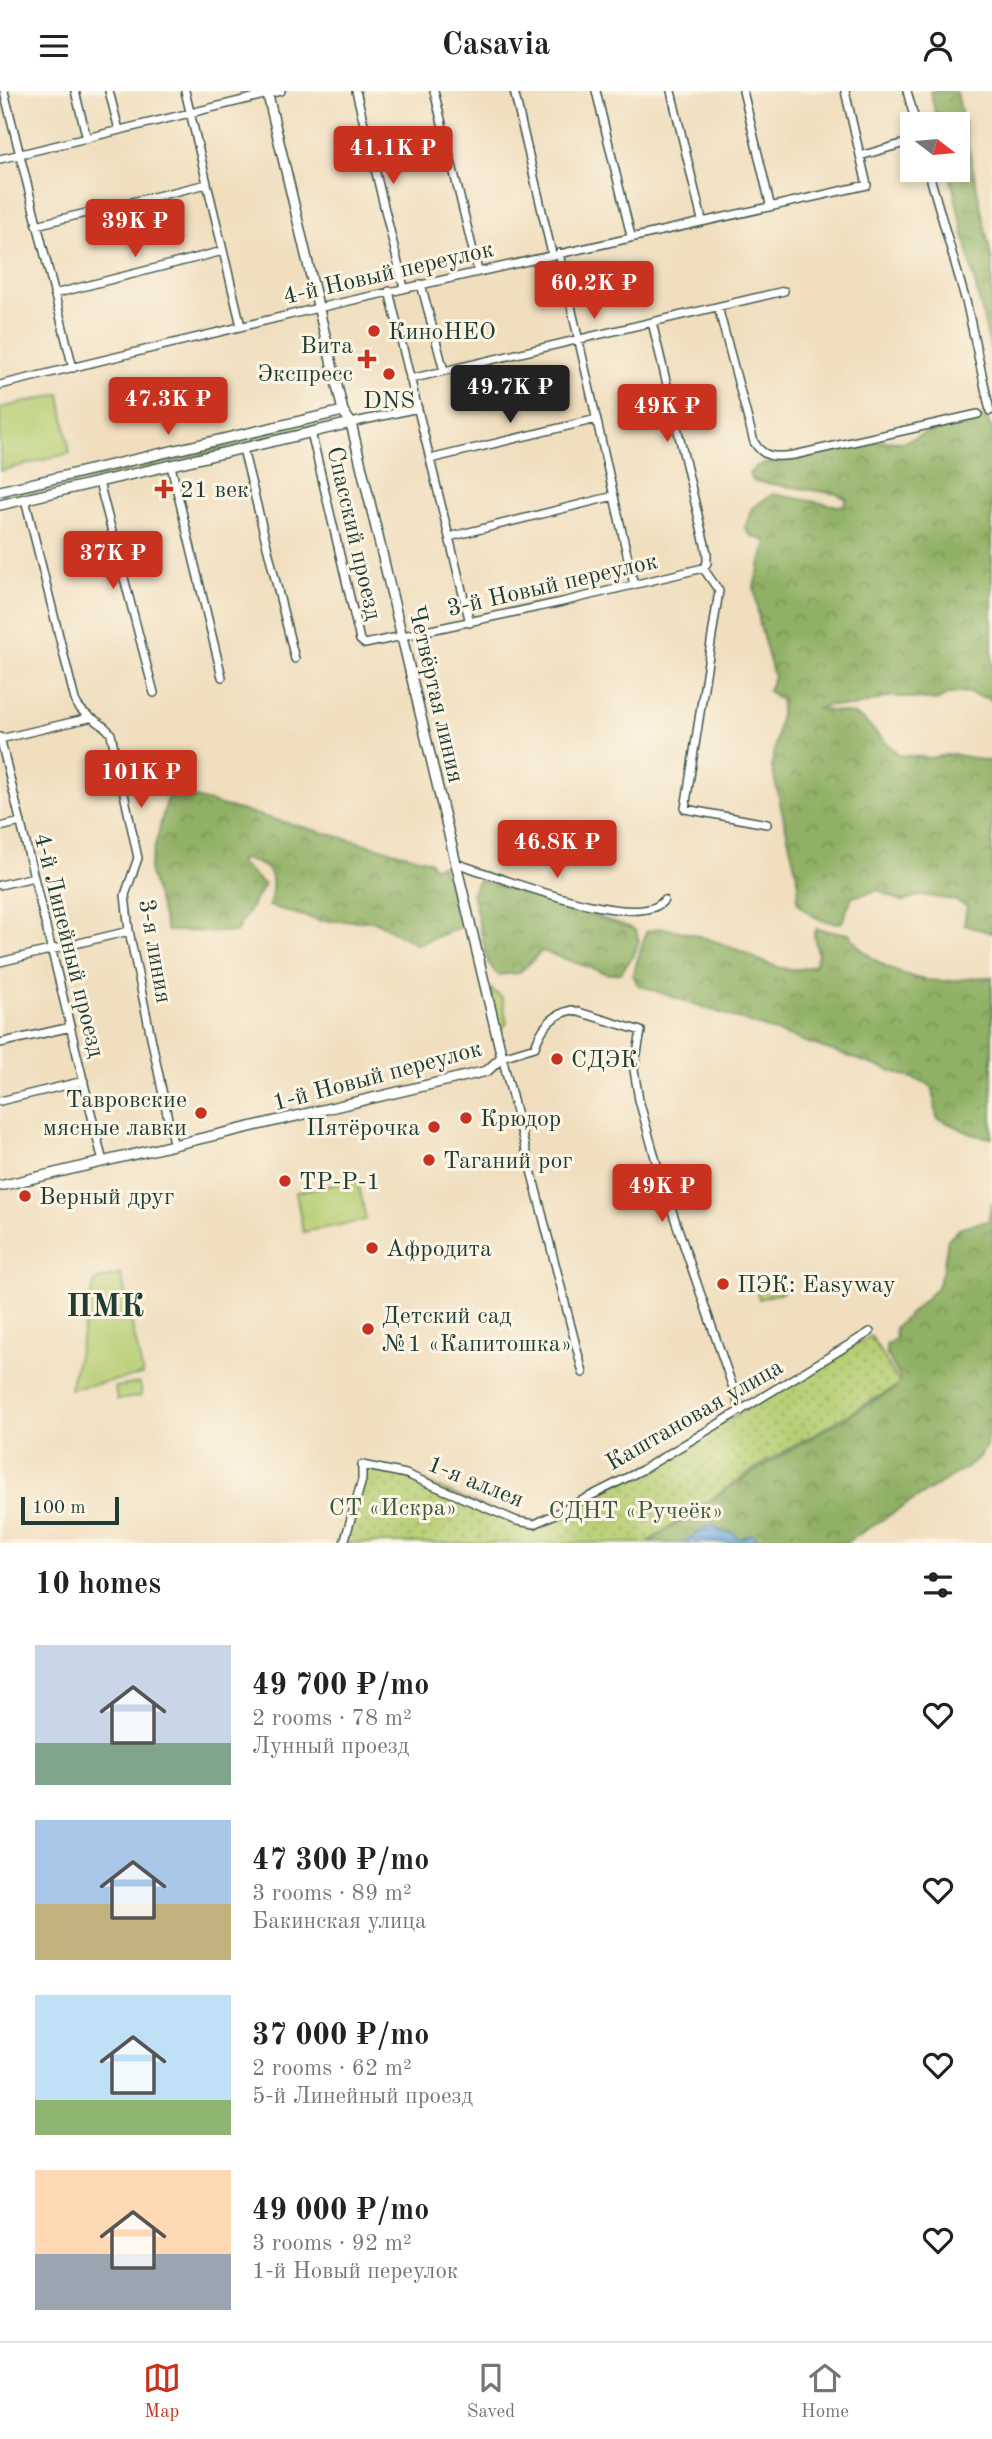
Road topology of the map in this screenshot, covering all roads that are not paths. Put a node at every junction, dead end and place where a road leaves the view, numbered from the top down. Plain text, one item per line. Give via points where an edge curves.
1 (4, 91) edge
2 (75, 91) edge
3 (109, 91) edge
4 (185, 91) edge
5 (281, 91) edge
6 (356, 91) edge
7 (434, 91) edge
8 (514, 91) edge
9 (596, 91) edge
10 (671, 91) edge
11 (743, 91) edge
12 (845, 91) edge
13 (907, 91) edge
14 (267, 93) edge
15 (913, 112) edge
16 (190, 113) junction
17 (119, 130) junction
18 (87, 139) junction
19 (900, 144) edge
20 (20, 155) junction
21 (860, 156) junction
22 (0, 159) edge
23 (931, 182) edge
24 (207, 184) junction
25 (770, 204) junction
26 (702, 220) junction
27 (36, 225) junction
28 (631, 236) junction
29 (223, 251) junction
30 (556, 253) junction
31 (478, 271) junction
32 (421, 284) junction
33 (404, 288) junction
34 (389, 291) junction
35 (784, 291) dead end
36 (54, 294) junction
37 (718, 307) junction
38 (318, 308) junction
39 (652, 322) junction
40 (241, 326) junction
41 (579, 339) junction
42 (73, 368) junction
43 (444, 371) junction
44 (410, 379) junction
45 (0, 385) edge
46 (418, 408) junction
47 (343, 411) junction
48 (990, 411) dead end
49 (978, 414) dead end
50 (597, 419) junction
51 (351, 423) junction
52 (311, 432) junction
53 (243, 449) junction
54 (430, 459) junction
55 (134, 460) junction
56 (171, 466) junction
57 (137, 474) junction
58 (99, 482) junction
59 (0, 491) edge
60 (614, 496) junction
61 (25, 499) junction
62 (0, 505) edge
63 (449, 537) junction
64 (705, 566) junction
65 (634, 585) junction
66 (470, 623) junction
67 (403, 636) junction
68 (295, 659) dead end
69 (222, 677) dead end
70 (154, 693) dead end
71 (89, 717) junction
72 (0, 738) edge
73 (21, 822) junction
74 (767, 824) dead end
75 (0, 827) edge
76 (458, 864) junction
77 (34, 877) junction
78 (0, 885) edge
79 (664, 900) dead end
80 (129, 931) junction
81 (52, 950) junction
82 (0, 962) edge
83 (71, 1027) junction
84 (0, 1044) edge
85 (502, 1057) junction
86 (84, 1081) junction
87 (0, 1101) edge
88 (173, 1143) junction
89 (103, 1162) junction
90 (0, 1186) edge
91 (870, 1332) dead end
92 (583, 1373) dead end
93 (741, 1411) junction
94 (535, 1524) joint
95 (345, 1543) edge

1 - 20 street
2 - 18 street
3 - 17 street
4 - 16 street
5 - 14 street
6 - 33 street
7 - 31 street
8 - 30 street
9 - 28 street
10 - 26 street
11 - 25 street
12 - 21 street
13 - 15 street
14 - 16 street
14 - 38 street
16 - 17 street
16 - 24 street
17 - 18 street
18 - 20 street
19 - 21 street
20 - 22 street
20 - 27 street
21 - 25 street, 4-й Новый переулок via 867,185
23 - 48 street via 967,305
24 - 27 street
24 - 29 street
25 - 26 street, 4-й Новый переулок
26 - 28 street, 4-й Новый переулок
27 - 36 street
28 - 30 street, 4-й Новый переулок
29 - 36 street
29 - 40 street
30 - 31 street, 4-й Новый переулок
30 - 41 street
31 - 32 street, 4-й Новый переулок
32 - 33 street, 4-й Новый переулок
32 - 43 street
33 - 34 street, 4-й Новый переулок
34 - 38 street, 4-й Новый переулок
34 - 44 street
35 - 37 street
36 - 42 street
37 - 39 street
37 - 49 street via 754,442 764,454 776,457
38 - 40 street, 4-й Новый переулок
38 - 47 street
39 - 41 street
39 - 64 street
40 - 42 street, 4-й Новый переулок
41 - 43 street
41 - 50 street
42 - 45 street, 4-й Новый переулок
43 - 44 street
44 - 46 street
46 - 51 street
46 - 54 street
47 - 51 street, Четвёртая линия
47 - 55 street
50 - 54 street
50 - 60 street
51 - 52 street
51 - 67 street, Четвёртая линия
52 - 53 street
52 - 67 street, Спасский проезд via 360,640 370,645
53 - 56 street
53 - 68 street
54 - 63 street
55 - 57 street
55 - 59 street
56 - 57 street
56 - 69 street
57 - 58 street
58 - 61 street
58 - 70 street
60 - 63 street
60 - 65 street
61 - 62 street
61 - 71 street, 3-я линия via 75,700 80,712
63 - 66 street
64 - 65 street, 3-й Новый переулок
64 - 74 street via 719,591 685,810
65 - 66 street, 3-й Новый переулок
66 - 67 street, 3-й Новый переулок
67 - 76 street, Четвёртая линия
71 - 72 street
71 - 80 street, 3-я линия via 111,734 138,858 125,895
72 - 73 street, 4-й Линейный проезд
73 - 75 street
73 - 77 street, 4-й Линейный проезд
76 - 79 street via 615,911 650,911
76 - 85 street, Четвёртая линия
77 - 78 street
77 - 81 street, 4-й Линейный проезд
80 - 81 street
80 - 88 street, 3-я линия
81 - 82 street
81 - 83 street, 4-й Линейный проезд
83 - 84 street
83 - 86 street, 4-й Линейный проезд
85 - 88 street, 1-й Новый переулок via 487,1071
85 - 92 street
85 - 93 street, 1-й Новый переулок via 535,1047 543,1030 561,1012 586,1012 641,1031 634,1070 639,1100
86 - 87 street
86 - 89 street, 4-й Линейный проезд
88 - 89 street, 1-й Новый переулок
89 - 90 street, 1-й Новый переулок
91 - 93 street, Каштановая улица
93 - 94 street, Каштановая улица via 642,1470
94 - 95 street, 1-я аллея via 517,1521 406,1473 362,1465

